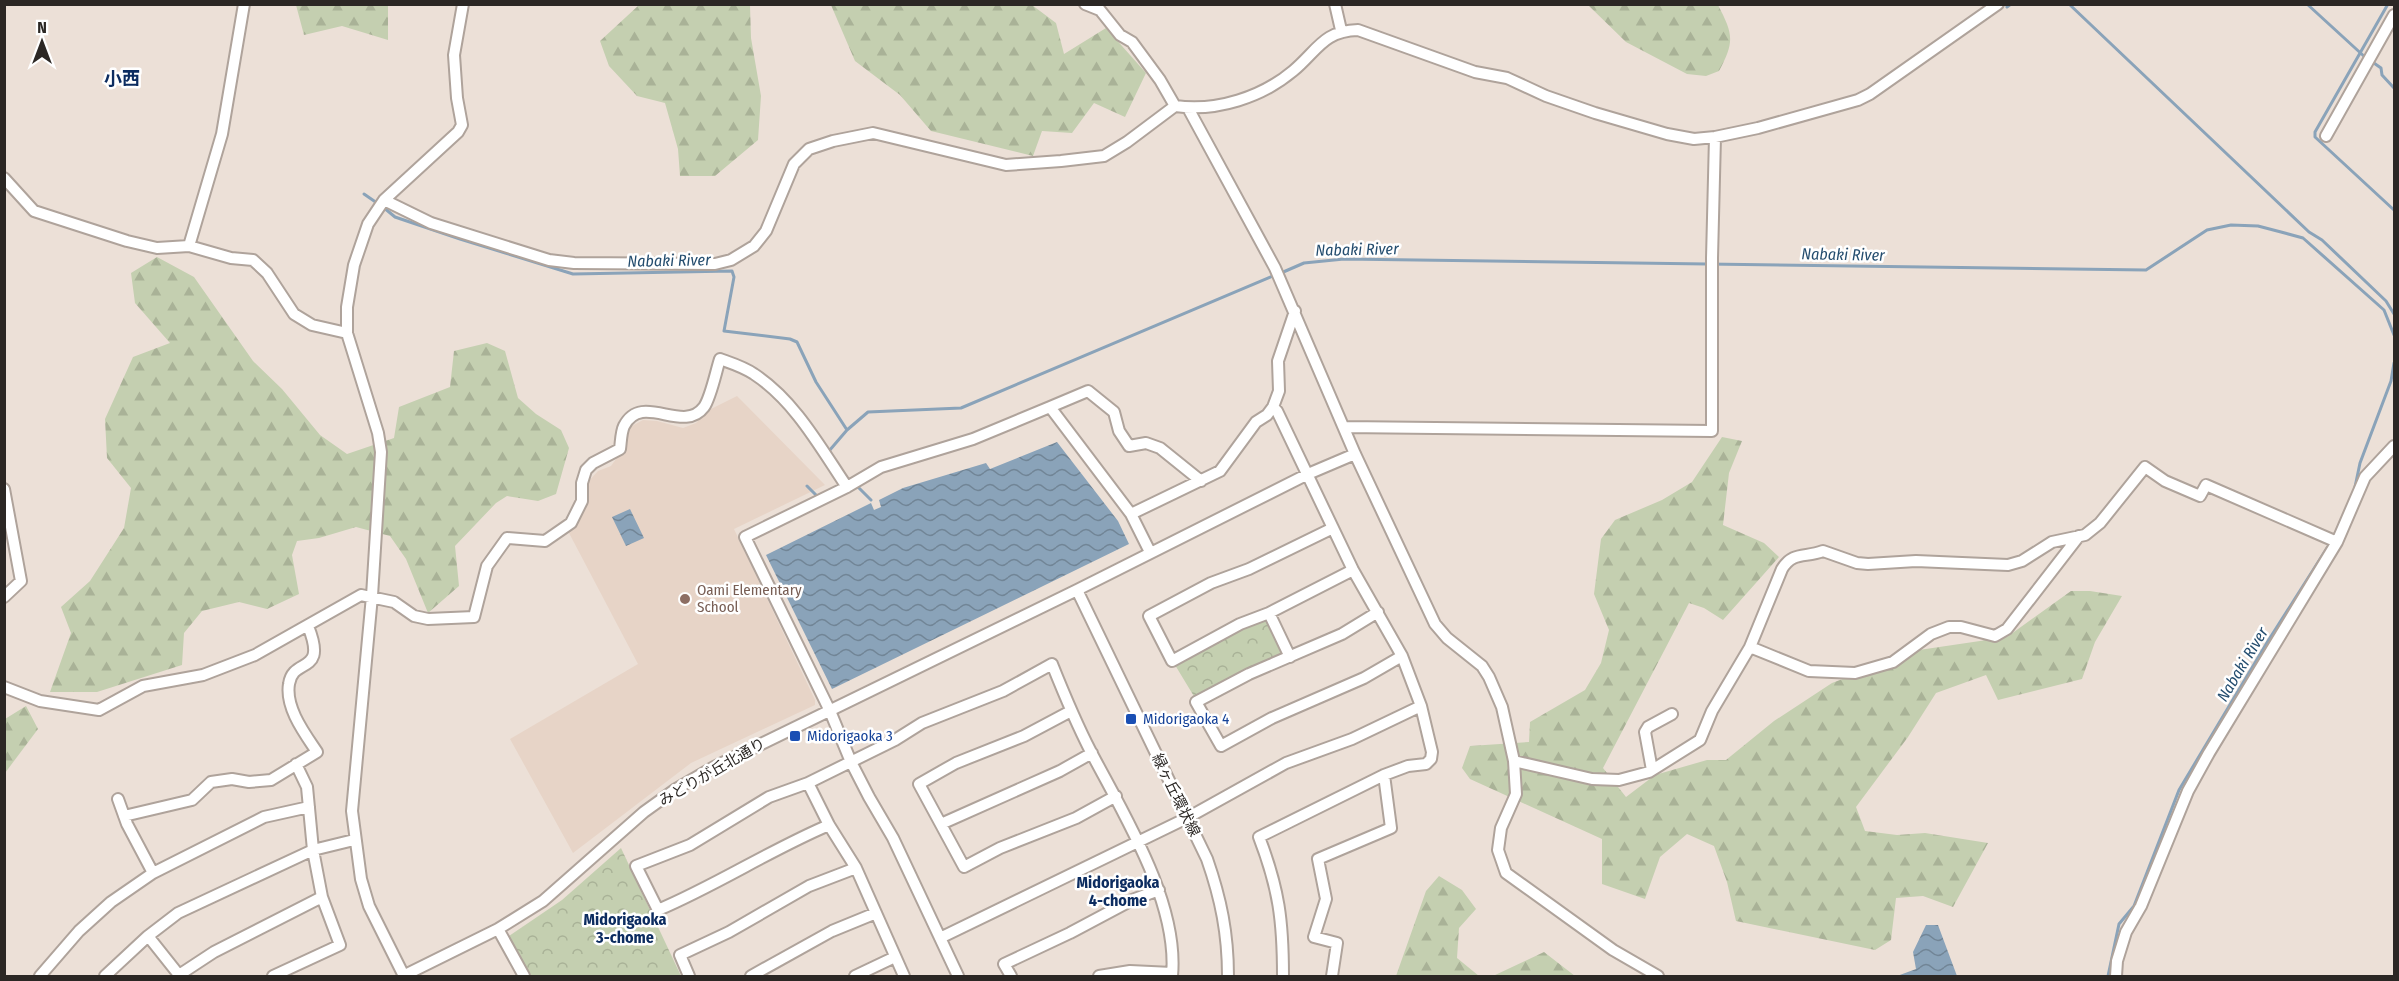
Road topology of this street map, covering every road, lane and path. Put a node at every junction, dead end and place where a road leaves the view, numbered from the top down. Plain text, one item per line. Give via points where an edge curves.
1 (244, 4) edge
2 (463, 4) edge
3 (1085, 4) edge
4 (1335, 4) edge
5 (1998, 4) edge
6 (2394, 15) edge
7 (1341, 30) junction
8 (1175, 106) junction
9 (1188, 108) junction
10 (2326, 136) dead end
11 (1715, 137) junction
12 (7, 187) edge
13 (384, 200) junction
14 (189, 246) junction
15 (1295, 311) junction
16 (347, 333) junction
17 (1050, 407) junction
18 (1273, 407) junction
19 (1344, 427) junction
20 (2394, 446) edge
21 (1355, 454) junction
22 (1308, 474) junction
23 (1201, 481) junction
24 (847, 487) junction
25 (4, 489) edge
26 (1131, 514) junction
27 (1333, 528) junction
28 (2079, 536) junction
29 (2337, 542) junction
30 (1150, 552) junction
31 (1353, 570) junction
32 (1077, 590) junction
33 (372, 596) junction
34 (4, 597) edge
35 (1378, 612) junction
36 (1269, 613) junction
37 (308, 626) junction
38 (1750, 647) junction
39 (1402, 656) junction
40 (1290, 657) junction
41 (4, 687) edge
42 (1421, 706) junction
43 (830, 711) junction
44 (1071, 711) junction
45 (1672, 714) dead end
46 (1092, 753) junction
47 (1514, 761) junction
48 (851, 762) junction
49 (296, 764) junction
50 (1652, 770) junction
51 (1384, 775) junction
52 (808, 783) junction
53 (1116, 796) junction
54 (118, 799) dead end
55 (309, 807) junction
56 (124, 816) junction
57 (1187, 819) junction
58 (941, 824) junction
59 (828, 825) junction
60 (354, 840) junction
61 (1137, 843) junction
62 (313, 850) junction
63 (856, 868) junction
64 (153, 873) junction
65 (1159, 890) junction
66 (322, 897) junction
67 (876, 913) junction
68 (498, 929) junction
69 (148, 936) junction
70 (940, 938) junction
71 (895, 957) junction
72 (1172, 975) edge
73 (40, 976) edge
74 (105, 976) edge
75 (273, 976) edge
76 (403, 976) edge
77 (524, 976) edge
78 (689, 976) edge
79 (752, 976) edge
80 (855, 976) edge
81 (904, 976) edge
82 (958, 976) edge
83 (1011, 976) edge
84 (1099, 976) edge
85 (1229, 976) edge
86 (1283, 976) edge
87 (1332, 976) edge
88 (1658, 976) edge
89 (2116, 976) edge

1 - 14 street via 222,134
2 - 13 street via 454,55 462,125
3 - 8 street via 1100,10 1120,35 1132,42
4 - 7 street
5 - 11 street via 1858,100
6 - 10 street
7 - 9 street via 1268,89 1240,101
7 - 11 street via 1358,30 1667,134 1694,139
8 - 9 street
8 - 13 street via 1104,156 1006,165 873,133 809,149 794,164 766,231 754,246 731,260 715,264 549,260 431,223
9 - 15 street
11 - 19 street via 1712,431
12 - 14 street via 34,211 147,246
13 - 16 street via 358,249 347,307
14 - 16 street via 253,260 267,273 294,314 312,325
15 - 18 street via 1278,361 1279,391
15 - 19 street
16 - 33 street via 381,452
17 - 23 street via 1088,391 1114,412 1119,431 1129,446 1146,443 1161,448
17 - 24 street via 973,439 881,467
17 - 26 street
18 - 22 street
18 - 23 street via 1256,422 1220,471
19 - 21 street
20 - 29 street via 2365,477
21 - 22 street, みどりが丘北通り
21 - 47 street via 1435,624 1489,677 1502,707
22 - 27 street
22 - 30 street, みどりが丘北通り
23 - 26 street
24 - 33 street via 797,414 774,390 753,373 720,358 704,407 696,414 683,418 646,411 628,420 620,449 586,470 582,501 571,523 544,541 507,538 486,566 474,616 428,619
24 - 43 street via 745,537
25 - 34 street via 21,581
26 - 30 street
27 - 31 street
27 - 36 street via 1149,616 1172,661 1240,624
28 - 29 street via 2100,523 2145,467 2199,496 2206,484
28 - 38 street via 2007,629 1995,636 1949,627 1931,634 1893,662 1855,673 1809,671
28 - 38 street via 2052,542 2008,565 1916,561 1868,564 1823,551 1795,556 1782,569
29 - 89 street via 2188,791 2141,906 2126,932
30 - 32 street, みどりが丘北通り
31 - 35 street
31 - 36 street
32 - 43 street, みどりが丘北通り
32 - 57 street, 緑ヶ丘環状線
33 - 37 street via 361,595
33 - 60 street via 354,776
35 - 39 street
35 - 40 street via 1342,634
36 - 40 street
37 - 41 street via 255,655 203,675 143,686 99,710 40,701
37 - 49 street via 316,644 315,654 289,682 289,697 298,724 317,753
38 - 50 street via 1712,711 1700,740
39 - 40 street via 1221,746 1196,702
39 - 42 street
42 - 51 street via 1431,759 1426,764
42 - 57 street via 1352,739 1286,763
43 - 48 street
43 - 68 street, みどりが丘北通り via 750,748 676,789 644,812 543,901
44 - 46 street
44 - 48 street via 1052,664 1003,691 922,723
44 - 58 street via 919,784
45 - 50 street via 1645,732
46 - 53 street
46 - 58 street
47 - 50 street via 1601,779 1619,780
47 - 88 street via 1516,794 1501,828 1498,850 1506,873 1613,950
48 - 52 street
48 - 70 street via 893,838
49 - 55 street via 307,787
49 - 56 street via 271,780 211,782 192,800
51 - 86 street via 1259,837 1282,916
51 - 87 street via 1391,828 1318,859 1326,900 1314,937 1337,943
52 - 59 street
52 - 59 street via 770,797 690,845 636,867 658,910
53 - 58 street via 1076,818 964,867
53 - 61 street
54 - 56 street
55 - 62 street
55 - 64 street via 264,817
56 - 64 street
57 - 61 street
57 - 85 street, 緑ヶ丘環状線 via 1217,889 1228,939
59 - 63 street
60 - 62 street
60 - 76 street via 369,906
61 - 65 street
61 - 70 street
62 - 66 street
62 - 69 street via 178,913
63 - 67 street
63 - 78 street via 809,886 680,955
64 - 73 street via 103,909
65 - 72 street via 1172,943
65 - 83 street via 1004,964
66 - 69 street via 214,952 179,975
66 - 75 street via 340,945
67 - 71 street
67 - 79 street via 832,931
68 - 76 street, みどりが丘北通り
68 - 77 street
69 - 74 street
70 - 82 street
71 - 80 street
71 - 81 street
72 - 84 street via 1130,971

